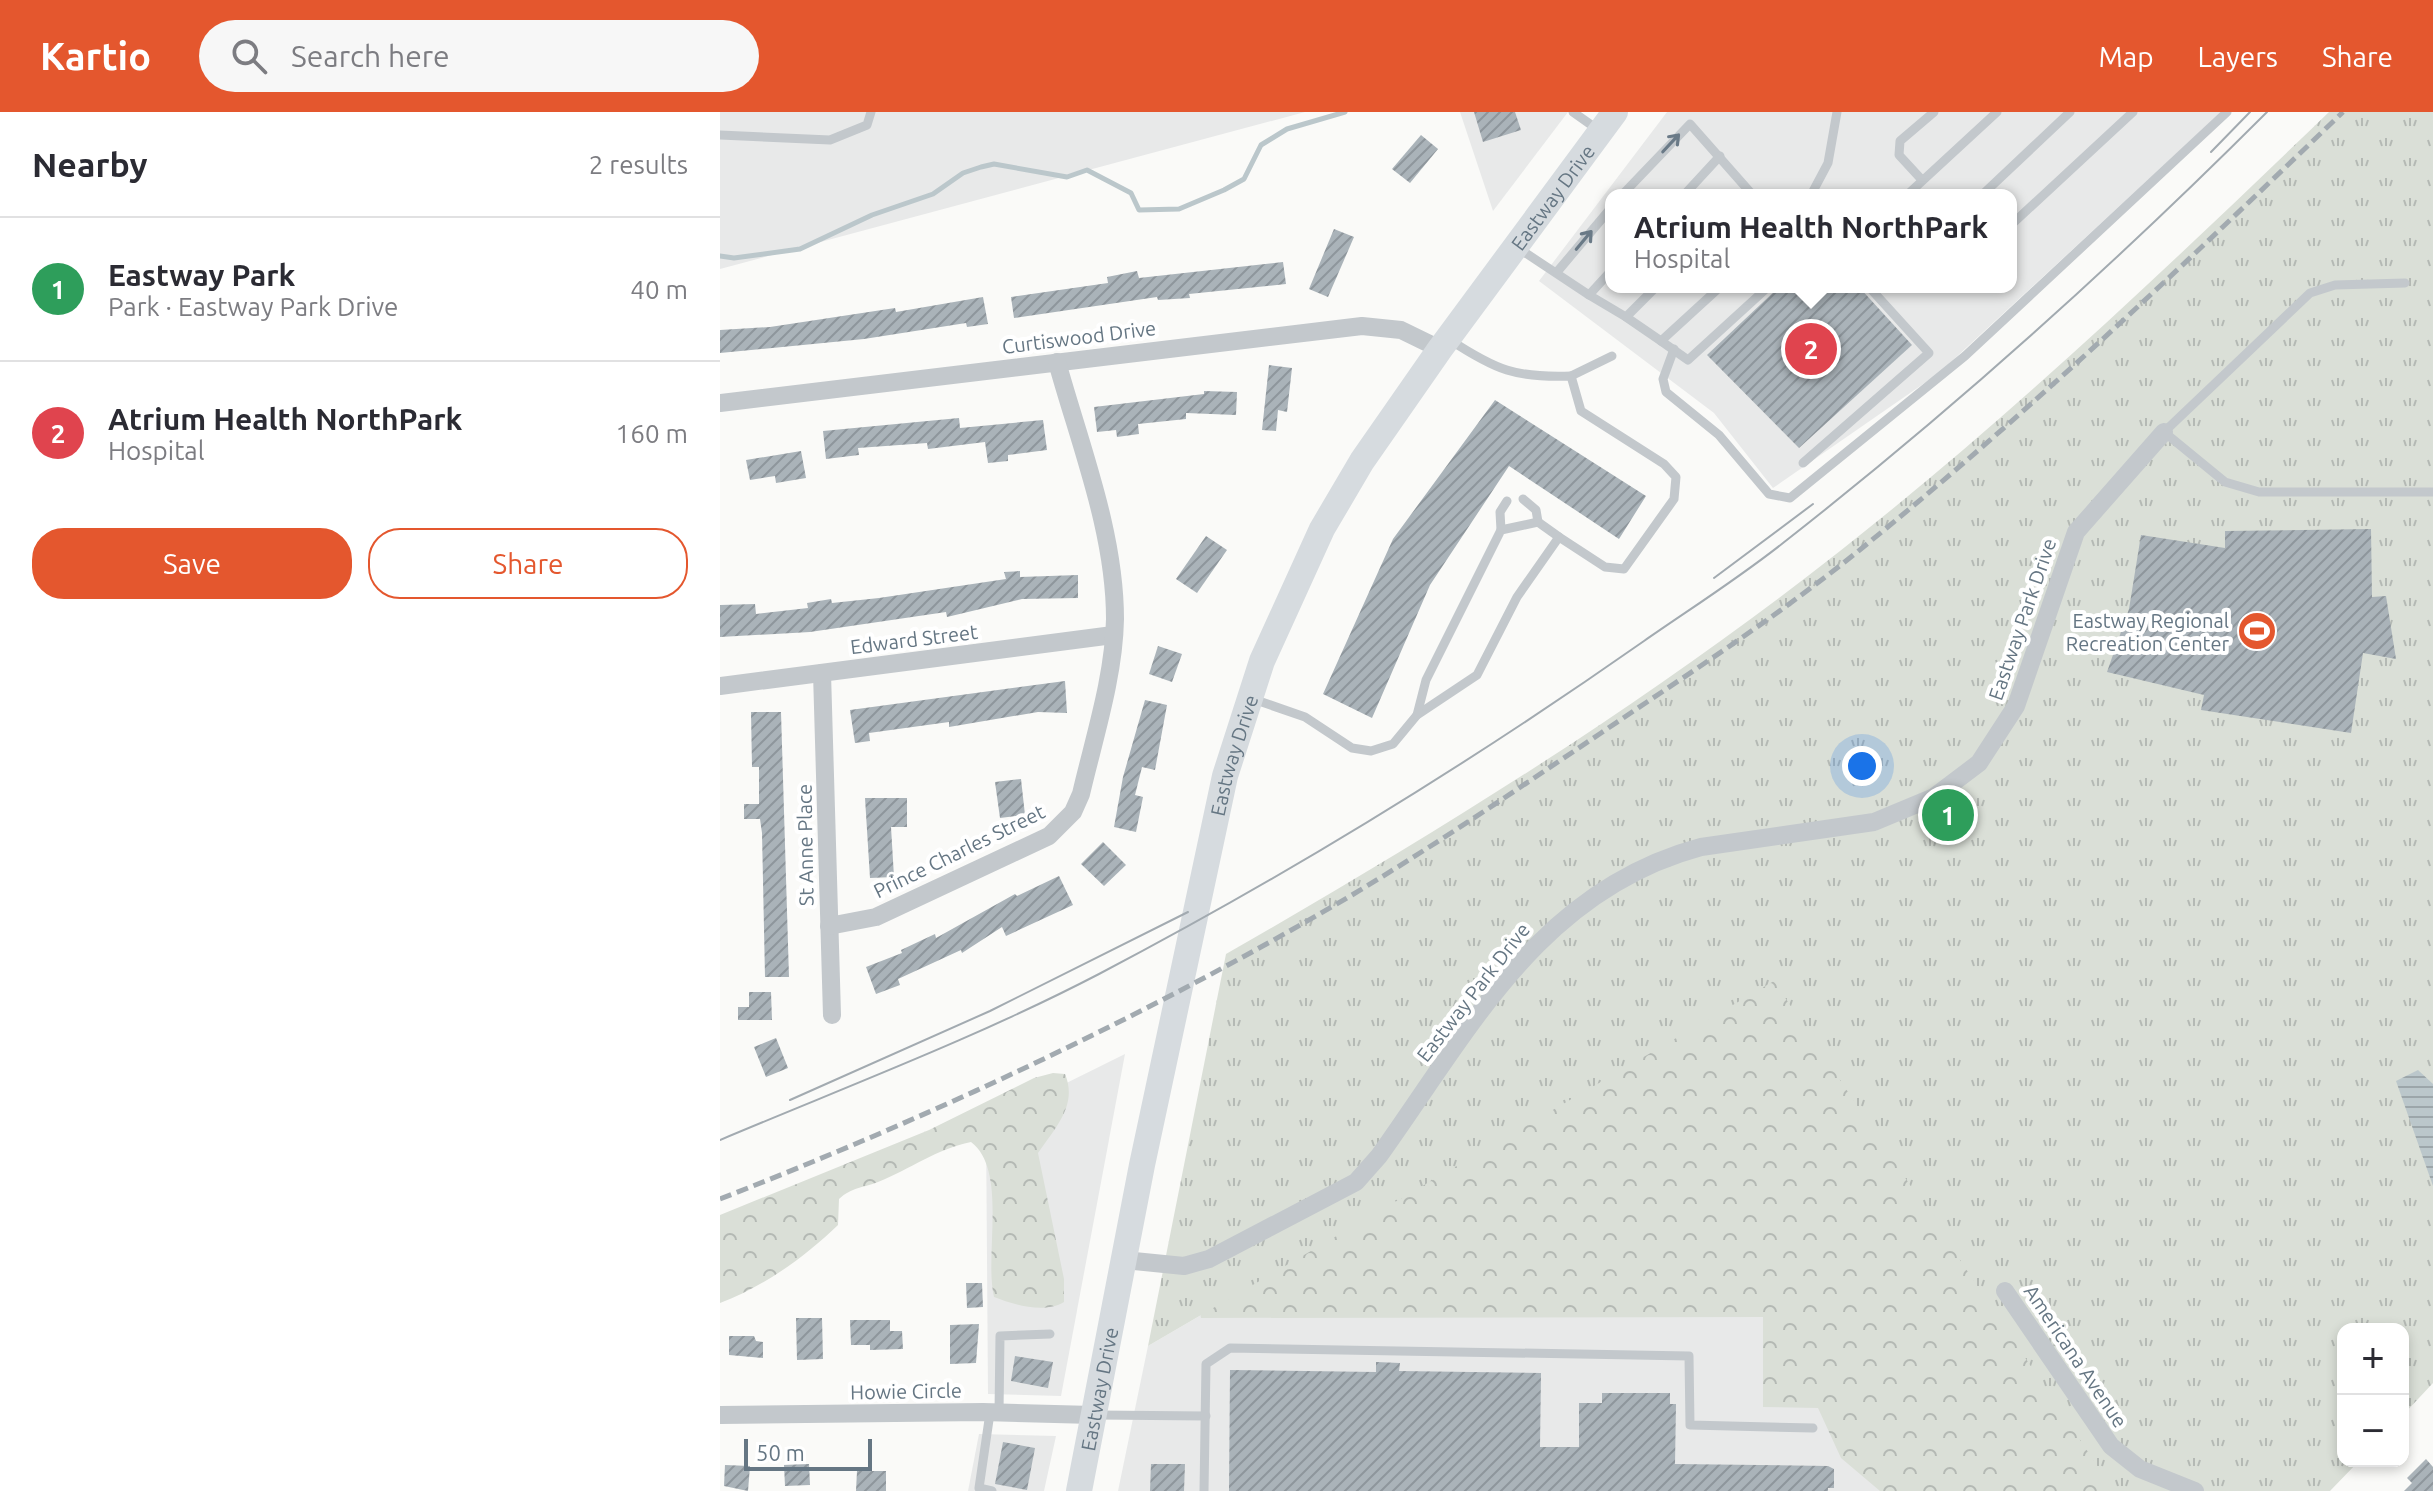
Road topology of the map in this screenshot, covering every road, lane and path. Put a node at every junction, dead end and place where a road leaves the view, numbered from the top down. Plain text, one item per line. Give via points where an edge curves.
1 (871, 112) edge
2 (1573, 112) edge
3 (1837, 112) edge
4 (1934, 112) edge
5 (2070, 112) edge
6 (2133, 112) edge
7 (2227, 112) edge
8 (1995, 113) edge
9 (1607, 122) edge
10 (720, 135) edge
11 (1720, 156) junction
12 (1922, 180) junction
13 (1628, 189) edge
14 (1690, 189) edge
15 (1746, 189) edge
16 (1814, 189) edge
17 (1913, 189) edge
18 (1988, 189) edge
19 (1605, 215) edge
20 (2017, 219) edge
21 (1515, 247) junction
22 (1557, 272) junction
23 (1605, 278) edge
24 (2405, 283) dead end
25 (1650, 293) edge
26 (1713, 293) edge
27 (1761, 293) edge
28 (1874, 293) edge
29 (1589, 295) junction
30 (1626, 317) junction
31 (1661, 341) junction
32 (1444, 344) junction
33 (1674, 349) junction
34 (1612, 356) dead end
35 (1057, 362) junction
36 (1571, 376) junction
37 (720, 403) edge
38 (2164, 432) junction
39 (1803, 463) dead end
40 (2433, 492) edge
41 (1523, 499) dead end
42 (1507, 501) dead end
43 (1538, 522) junction
44 (1501, 530) junction
45 (1559, 537) junction
46 (1113, 635) junction
47 (822, 673) junction
48 (720, 686) edge
49 (1249, 698) junction
50 (1417, 715) junction
51 (829, 926) junction
52 (832, 1015) dead end
53 (1124, 1260) junction
54 (2005, 1291) dead end
55 (1050, 1334) dead end
56 (995, 1413) junction
57 (720, 1415) edge
58 (1093, 1415) junction
59 (1206, 1416) junction
60 (1813, 1428) dead end
61 (992, 1491) edge
62 (1079, 1491) edge
63 (1204, 1491) edge
64 (2195, 1491) edge

1 - 10 lane via 867,125 830,140
2 - 9 lane
3 - 16 lane via 1828,163
4 - 12 lane via 1900,141 1899,155
5 - 18 lane
6 - 20 lane
7 - 33 lane via 1965,356 1790,498 1769,494 1719,435 1666,392 1663,379
8 - 12 lane
9 - 21 main road, Eastway Drive
13 -> 11 lane via 1690,124
11 - 14 lane
11 - 15 lane
12 - 17 lane
22 -> 19 lane
21 - 22 lane
21 - 32 main road, Eastway Drive
22 - 29 lane
23 - 29 lane
24 - 38 lane via 2335,285 2310,293
25 - 30 lane
26 - 31 lane
27 - 33 lane via 1688,360
28 - 39 lane via 1929,353
29 - 30 lane
30 - 31 lane
31 - 33 lane
32 - 35 street, Curtiswood Drive via 1401,330 1362,326
32 - 36 lane via 1508,373
32 - 49 main road, Eastway Drive via 1362,461 1322,529
34 - 36 lane
35 - 37 street, Curtiswood Drive
35 - 46 street, Prince Charles Street via 1108,548
36 - 45 lane via 1581,411 1664,464 1678,486 1624,569 1605,567
38 - 40 lane via 2225,482 2259,492
38 - 53 street, Eastway Park Drive via 2076,532 2016,706 1994,745 1965,775 1934,797 1874,822 1701,847 1617,881 1549,930 1515,967 1356,1182 1209,1259 1184,1266
41 - 43 lane via 1536,510
42 - 44 lane via 1500,512
43 - 44 lane
43 - 45 lane
44 - 50 lane via 1426,680
45 - 50 lane via 1517,597 1477,675
46 - 47 street, Edward Street
46 - 51 street, Prince Charles Street via 1081,794 1061,827 876,917
47 - 48 street, Edward Street
47 - 51 street, St Anne Place
49 - 50 lane via 1305,717 1352,748 1371,751 1393,744
49 - 53 main road, Eastway Drive via 1225,776
51 - 52 street, St Anne Place
53 - 58 main road, Eastway Drive
54 - 64 street, Americana Avenue via 2111,1446 2140,1469
55 - 56 lane via 1000,1336
56 - 57 street, Howie Circle
56 - 58 street, Howie Circle
56 - 61 lane via 979,1488
58 - 59 lane
58 - 62 main road, Eastway Drive
59 - 60 lane via 1206,1364 1230,1348 1689,1356 1690,1425
59 - 63 lane

